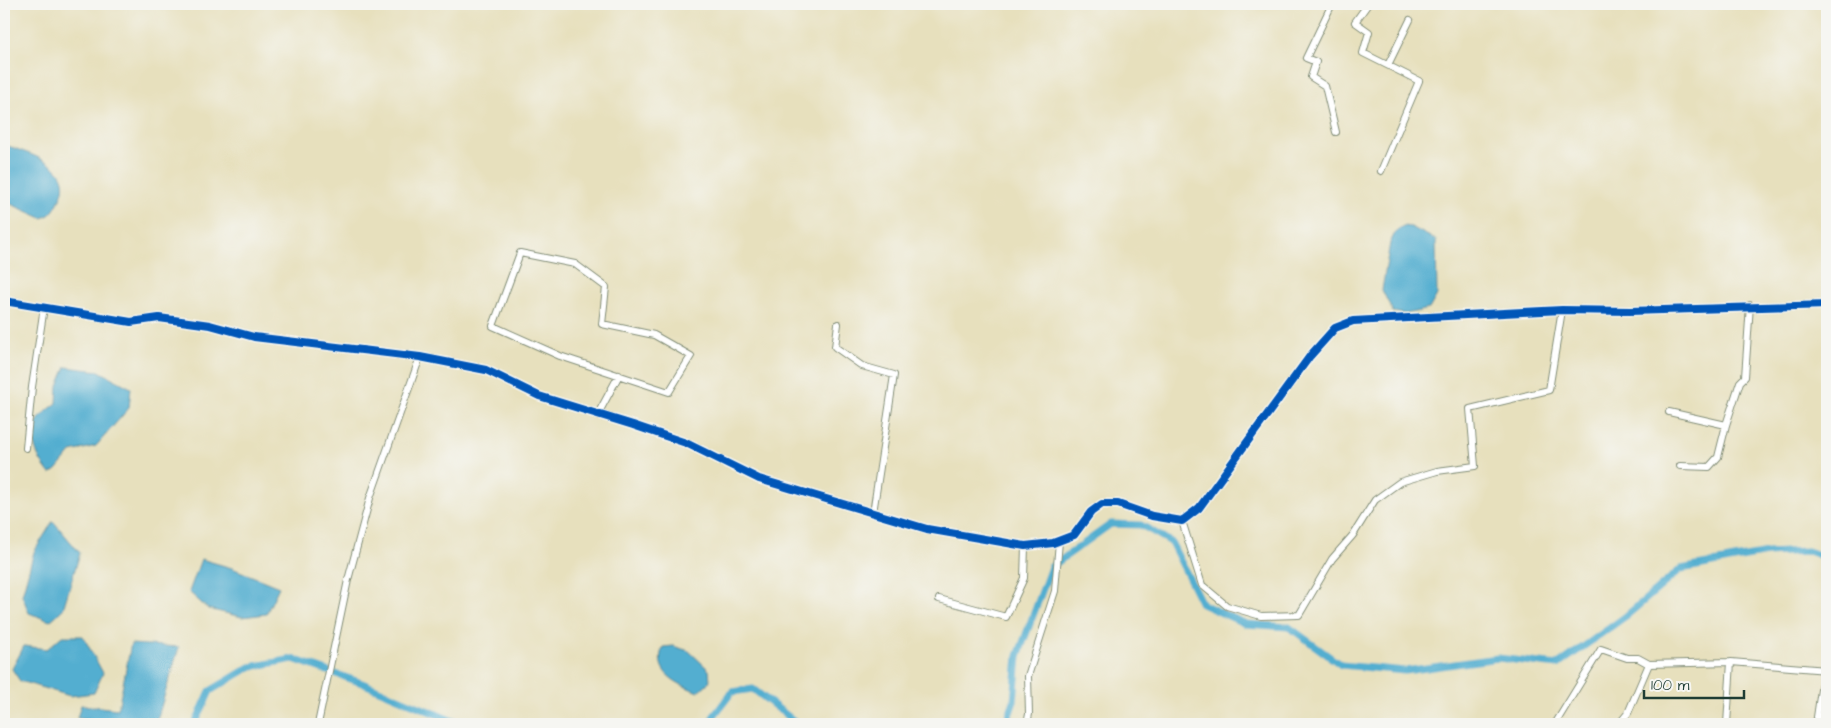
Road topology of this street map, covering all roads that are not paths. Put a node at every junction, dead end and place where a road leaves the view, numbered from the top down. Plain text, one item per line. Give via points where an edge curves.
1 (1332, 4) edge
2 (1368, 4) edge
3 (1410, 20) dead end
4 (1388, 65) junction
5 (1336, 132) dead end
6 (1381, 171) dead end
7 (4, 301) edge
8 (1827, 304) edge
9 (1750, 305) junction
10 (44, 307) junction
11 (1562, 310) junction
12 (838, 324) dead end
13 (420, 357) junction
14 (619, 375) junction
15 (1669, 412) dead end
16 (598, 414) junction
17 (1726, 425) junction
18 (26, 448) dead end
19 (1680, 466) dead end
20 (873, 513) junction
21 (1182, 521) junction
22 (1058, 544) junction
23 (1025, 546) junction
24 (938, 599) dead end
25 (1731, 662) junction
26 (1649, 664) junction
27 (1825, 669) edge
28 (318, 724) edge
29 (1026, 724) edge
30 (1555, 724) edge
31 (1619, 724) edge
32 (1727, 724) edge
33 (1816, 724) edge

1 - 5 street via 1306,58 1316,62 1311,77 1325,86
2 - 4 street via 1355,22 1369,32 1363,53
3 - 4 street
4 - 6 street via 1419,81
7 - 10 street
8 - 9 street
9 - 11 street via 1630,311
9 - 17 street via 1746,377 1740,382
10 - 13 street via 131,322 159,318 210,324 254,337
10 - 18 street
11 - 21 street via 1353,321 1335,328 1310,356 1199,508
11 - 21 street via 1549,390 1470,409 1475,466 1437,471 1400,482 1375,500 1353,535 1332,559 1299,615 1260,616 1227,606 1202,585
12 - 20 street via 835,346 862,366 894,375
13 - 16 street via 486,370 539,396
13 - 28 street via 370,498
14 - 14 street via 669,392 690,356 654,335 602,324 606,287 575,264 520,253 494,326 560,356
14 - 16 street
15 - 17 street
16 - 20 street via 686,444 759,478
17 - 19 street via 1718,457 1709,467
20 - 23 street via 927,529
21 - 22 street via 1152,516 1118,504 1102,504 1091,512 1074,536
22 - 23 street
22 - 29 street via 1055,591 1028,676 1029,714
23 - 24 street via 1024,578 1006,616
25 - 26 street
25 - 27 street
25 - 32 street
26 - 30 street via 1601,649
26 - 31 street via 1628,712
27 - 33 street

